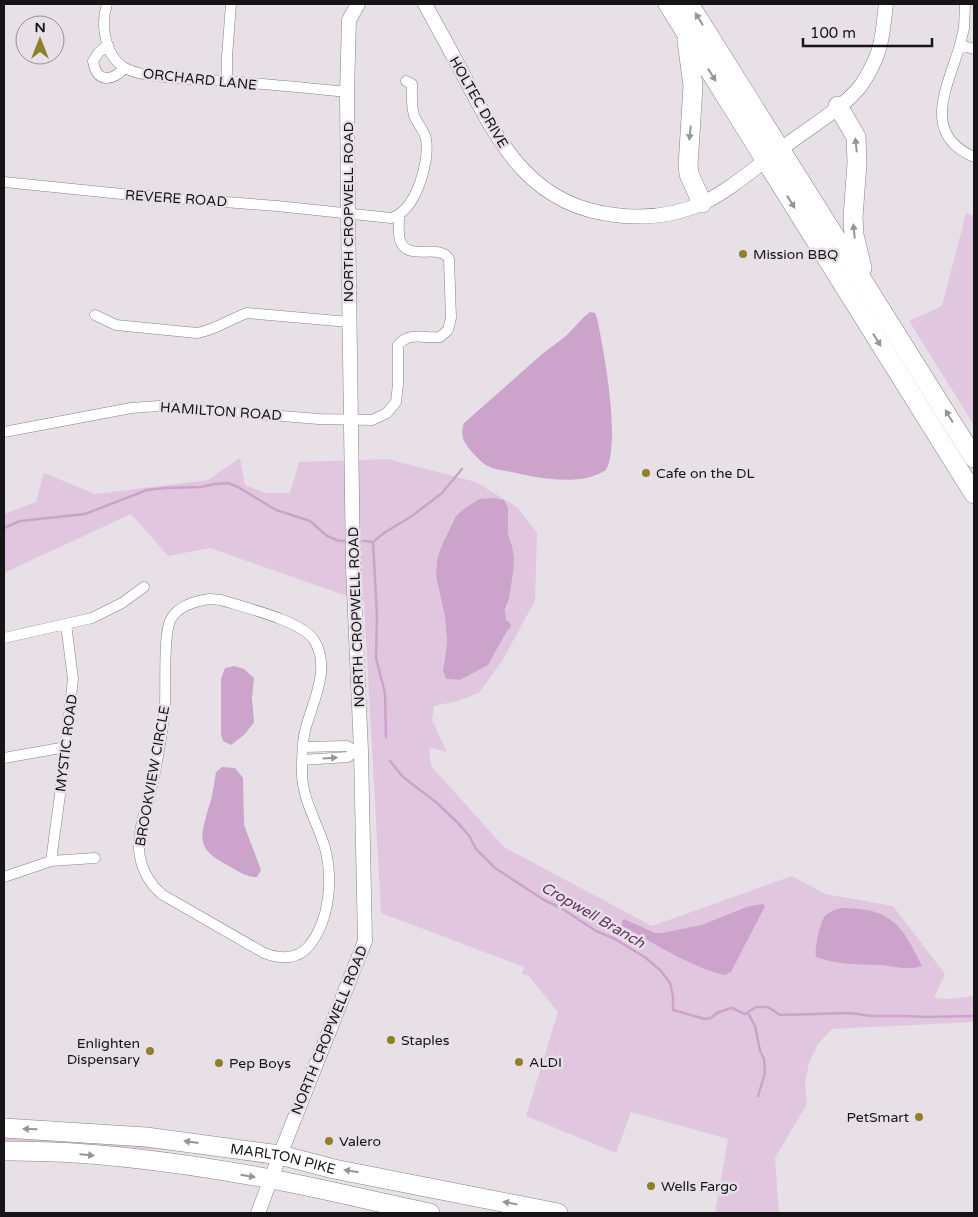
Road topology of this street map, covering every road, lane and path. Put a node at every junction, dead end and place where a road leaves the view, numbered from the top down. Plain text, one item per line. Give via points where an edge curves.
1 (107, 4) edge
2 (232, 4) edge
3 (358, 4) edge
4 (425, 4) edge
5 (668, 4) edge
6 (689, 4) edge
7 (886, 4) edge
8 (965, 4) edge
9 (686, 32) junction
10 (108, 45) junction
11 (960, 45) junction
12 (974, 50) edge
13 (125, 68) junction
14 (227, 81) junction
15 (406, 81) dead end
16 (347, 92) junction
17 (838, 106) junction
18 (780, 149) junction
19 (974, 157) edge
20 (765, 160) junction
21 (4, 182) edge
22 (702, 203) junction
23 (348, 213) junction
24 (399, 216) junction
25 (881, 309) junction
26 (95, 315) dead end
27 (349, 322) junction
28 (351, 419) junction
29 (4, 432) edge
30 (974, 458) edge
31 (974, 494) edge
32 (144, 587) dead end
33 (66, 624) junction
34 (4, 638) edge
35 (302, 746) junction
36 (66, 747) junction
37 (358, 751) junction
38 (4, 758) edge
39 (302, 760) junction
40 (95, 858) dead end
41 (51, 861) junction
42 (4, 878) edge
43 (4, 1128) edge
44 (4, 1151) edge
45 (280, 1155) junction
46 (271, 1179) junction
47 (258, 1213) edge
48 (430, 1213) edge
49 (558, 1213) edge

1 - 10 street, ORCHARD LANE
2 - 14 street
3 - 16 street, NORTH CROPWELL ROAD via 349,20
4 - 22 street, HOLTEC DRIVE via 496,136 517,165 543,188 592,212 625,217 673,213
5 - 9 highway
18 -> 6 highway
7 - 17 street, HOLTEC DRIVE via 879,51 859,88
8 - 11 street
9 -> 20 highway
9 -> 22 highway via 693,86 688,166
10 - 13 street, ORCHARD LANE via 117,62
10 - 13 street via 95,56 95,72 111,78
11 - 12 street
11 - 19 street via 943,100 942,121 950,141
13 - 14 street, ORCHARD LANE via 178,78
14 - 16 street, ORCHARD LANE
15 - 24 street via 412,84 414,115 424,131 426,163 409,205
16 - 23 street, NORTH CROPWELL ROAD
17 - 18 street, HOLTEC DRIVE
25 -> 17 highway via 881,302 858,253 853,217 856,137
18 - 20 street, HOLTEC DRIVE
18 - 25 highway
20 - 22 street, HOLTEC DRIVE via 721,194
20 -> 31 highway
21 - 23 street, REVERE ROAD
23 - 24 street, REVERE ROAD
23 - 27 street, NORTH CROPWELL ROAD
24 - 28 street, HAMILTON ROAD via 403,246 414,252 444,253 449,259 450,324 445,335 410,336 398,345 398,391 392,409 372,420
30 -> 25 highway
26 - 27 street via 116,326 197,333 209,331 247,313
27 - 28 street, NORTH CROPWELL ROAD
28 - 29 street, HAMILTON ROAD via 152,406
28 - 37 street, NORTH CROPWELL ROAD
32 - 33 street via 92,618
33 - 34 street
33 - 36 street, MYSTIC ROAD via 73,680
35 - 37 street via 347,746
35 - 39 street, BROOKVIEW CIRCLE
35 - 39 street, BROOKVIEW CIRCLE via 321,672 319,652 313,638 296,625 221,600 197,601 175,612 167,632 165,709 156,769 139,837 141,864 154,888 163,895 278,958 303,952 315,938 326,911 328,867 325,848 302,789
36 - 38 street
36 - 41 street, MYSTIC ROAD
39 -> 37 street via 348,757
37 - 45 street, NORTH CROPWELL ROAD via 365,941
40 - 41 street
41 - 42 street
45 -> 43 highway, MARLTON PIKE via 146,1137
44 -> 46 highway, MARLTON PIKE via 36,1150 159,1161
45 - 46 street, NORTH CROPWELL ROAD
49 -> 45 highway, MARLTON PIKE via 334,1169
46 - 47 street, NORTH CROPWELL ROAD
46 - 48 highway, MARLTON PIKE

